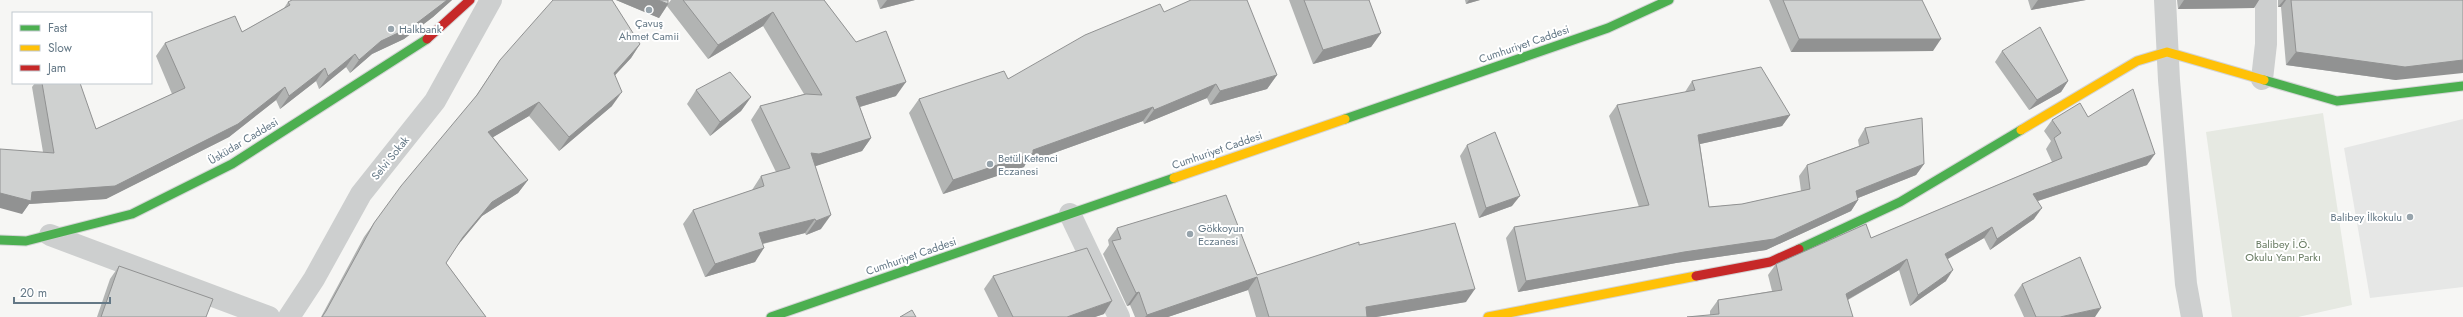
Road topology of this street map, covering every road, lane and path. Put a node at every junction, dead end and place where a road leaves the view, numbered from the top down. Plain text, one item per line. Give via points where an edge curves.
1 (470, 0) edge
2 (491, 0) edge
3 (1669, 0) edge
4 (2165, 0) edge
5 (2266, 0) edge
6 (2167, 52) junction
7 (2262, 79) junction
8 (2463, 86) edge
9 (1070, 214) junction
10 (50, 235) junction
11 (0, 240) edge
12 (269, 317) edge
13 (289, 317) edge
14 (771, 317) edge
15 (1119, 317) edge
16 (1488, 317) edge
17 (2192, 317) edge

1 - 10 main road, Üsküdar Caddesi via 428,39 232,164 132,214
2 - 13 street, Selvi Sokak via 435,101 361,194 314,279
3 - 9 main road, Cumhuriyet Caddesi via 1608,28
4 - 6 street
5 - 7 street via 2266,44
6 - 7 main road
6 - 16 main road via 2137,61 1900,202 1770,262
6 - 17 street via 2186,284
7 - 8 main road via 2337,101
9 - 14 main road, Cumhuriyet Caddesi
9 - 15 street
10 - 11 main road, Üsküdar Caddesi via 26,241
10 - 12 street

